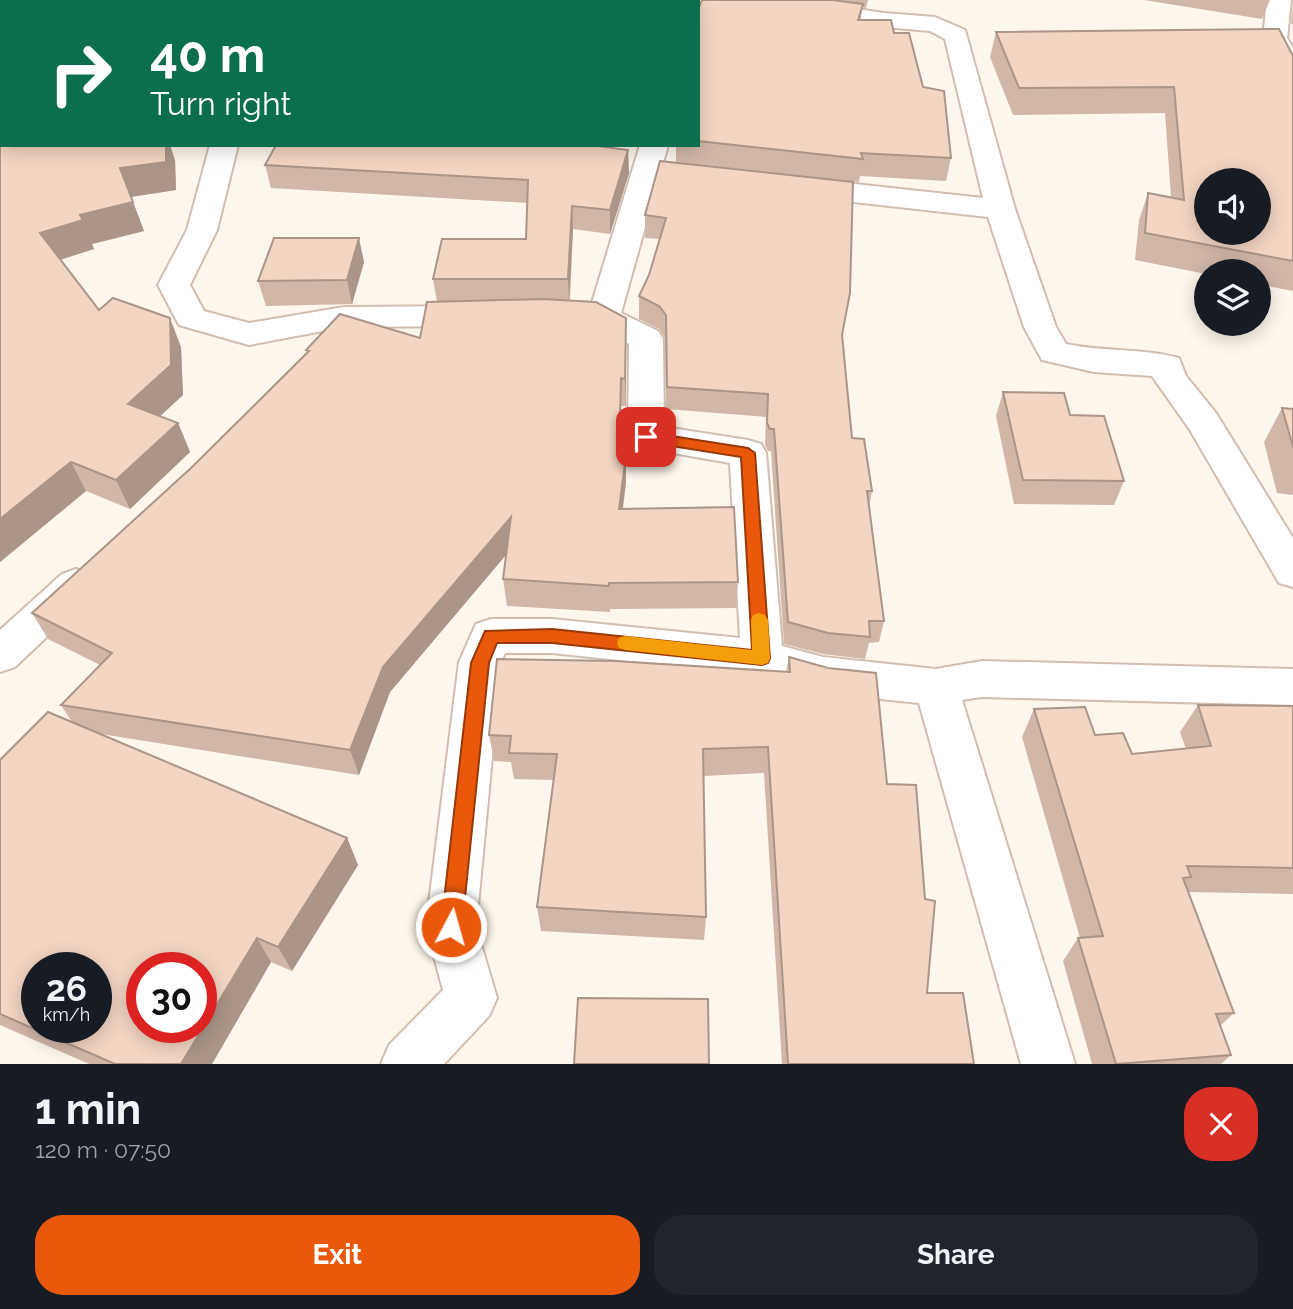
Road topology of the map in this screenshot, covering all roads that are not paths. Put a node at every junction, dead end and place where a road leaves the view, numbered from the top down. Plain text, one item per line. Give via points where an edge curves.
1 (747, 0) edge
2 (1279, 0) edge
3 (1293, 70) edge
4 (223, 147) edge
5 (659, 163) edge
6 (769, 184) edge
7 (1000, 209) junction
8 (604, 317) junction
9 (418, 318) junction
10 (307, 355) edge
11 (98, 564) edge
12 (1293, 572) edge
13 (0, 655) edge
14 (762, 658) junction
15 (936, 687) junction
16 (1293, 687) edge
17 (408, 1064) edge
18 (1048, 1064) edge

1 - 7 street via 935,24 956,35
2 - 3 street via 1275,38
4 - 9 street via 202,230 174,285 191,318 250,334 344,317
5 - 8 street
6 - 7 street
7 - 12 street via 1040,327 1054,352 1094,362 1167,366 1169,378 1203,422
8 - 9 street
8 - 14 street via 646,339 646,437 748,453
9 - 10 street via 332,328
11 - 13 street
14 - 15 street via 823,675
14 - 17 street via 552,636 491,636 480,663 451,927 471,998
15 - 16 street via 982,679
15 - 18 street

